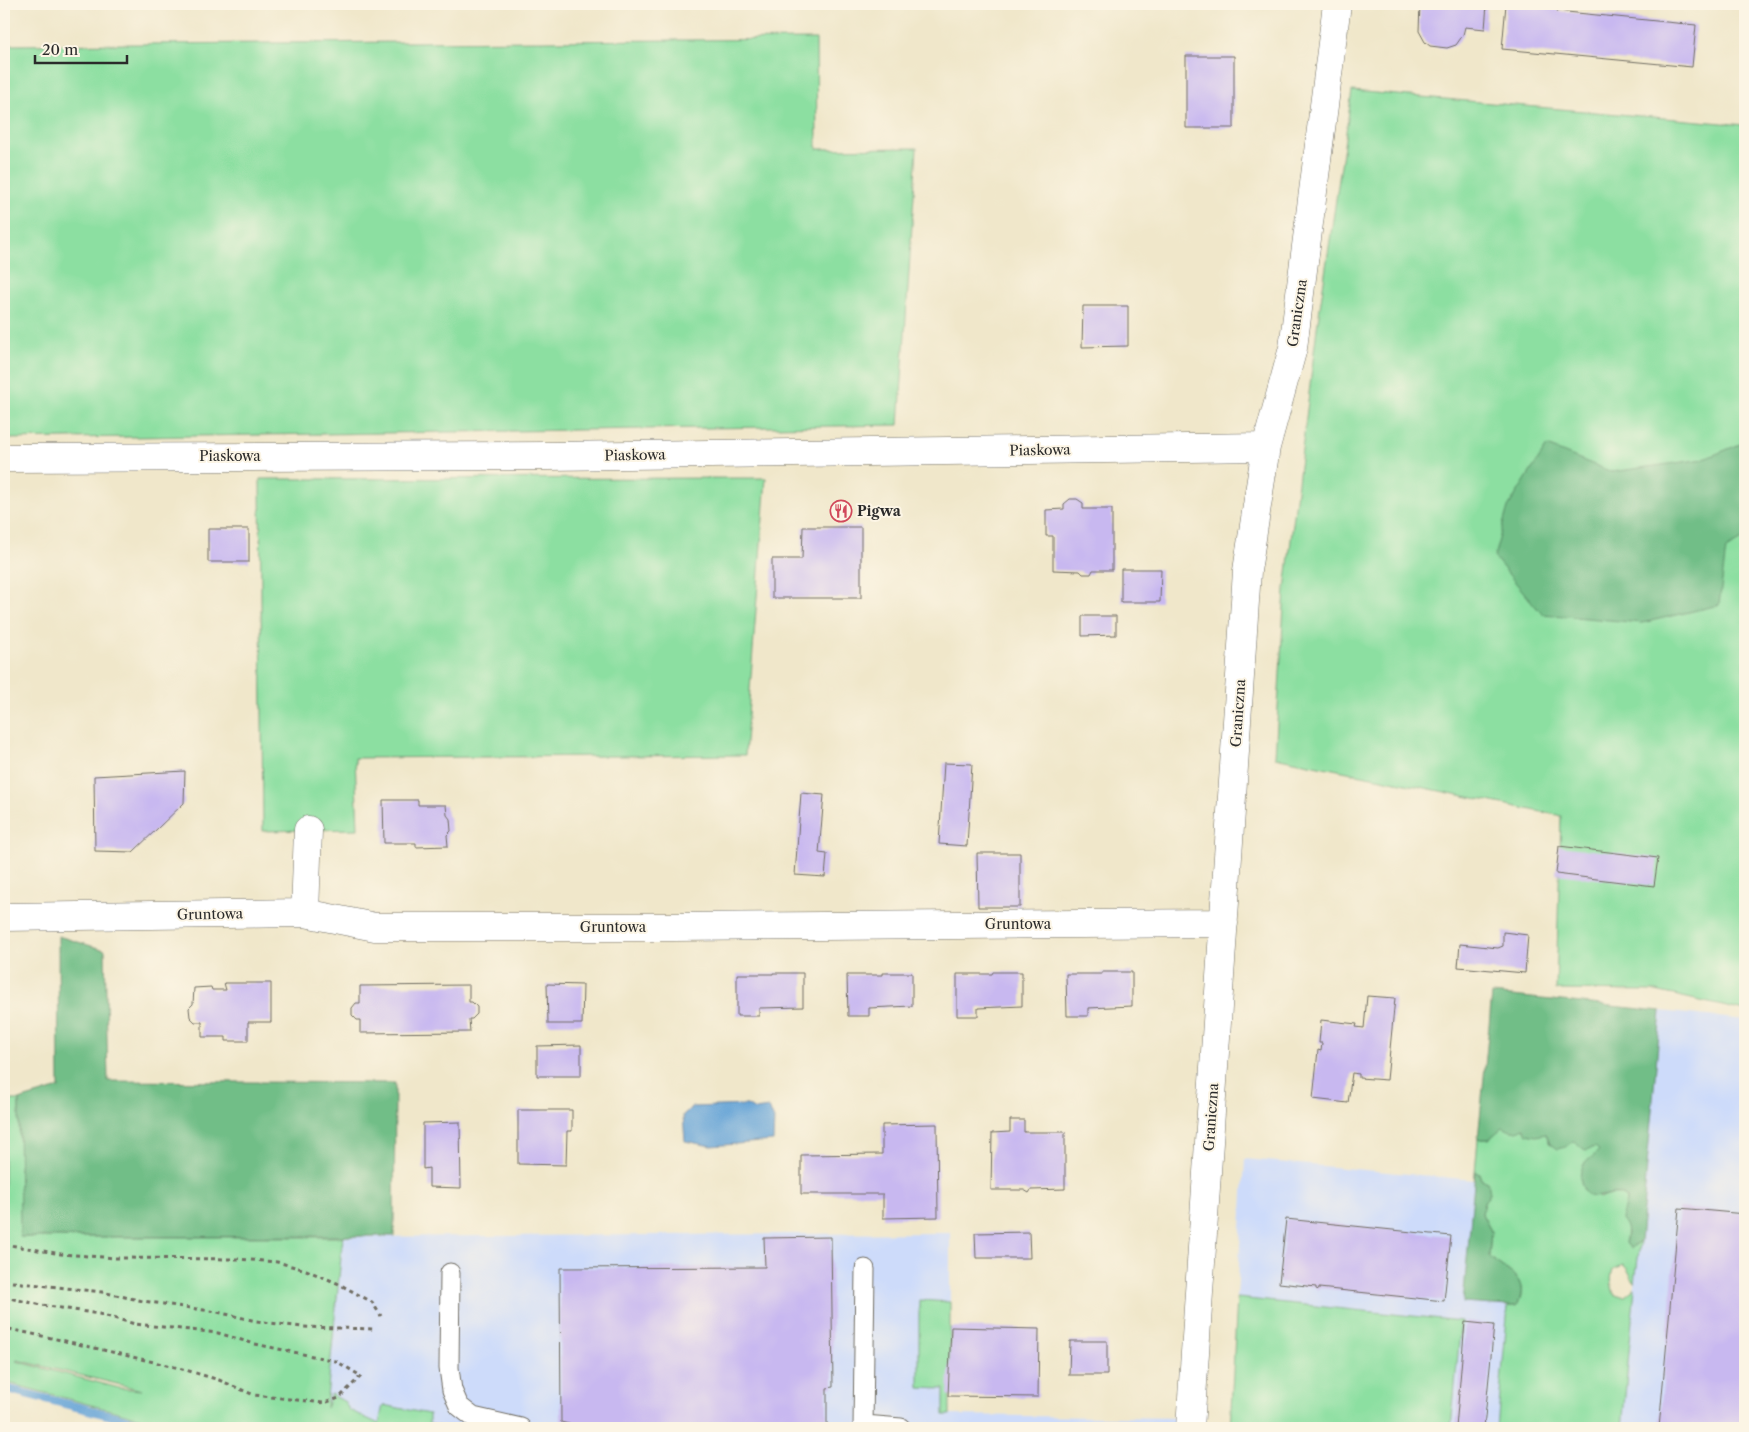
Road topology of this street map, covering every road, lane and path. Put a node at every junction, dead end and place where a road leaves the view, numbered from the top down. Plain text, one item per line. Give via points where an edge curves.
1 (1337, 4) edge
2 (1266, 447) junction
3 (4, 458) edge
4 (308, 830) dead end
5 (305, 913) junction
6 (4, 917) edge
7 (1224, 922) junction
8 (4, 1244) edge
9 (865, 1269) dead end
10 (450, 1273) dead end
11 (4, 1281) edge
12 (4, 1297) edge
13 (380, 1316) dead end
14 (4, 1328) edge
15 (374, 1329) dead end
16 (863, 1427) edge
17 (521, 1428) edge
18 (901, 1428) edge
19 (1190, 1428) edge

1 - 2 street, Graniczna via 1293,348
2 - 3 street, Piaskowa via 549,456
2 - 7 street, Graniczna via 1247,571
4 - 5 street
5 - 6 street, Gruntowa
5 - 7 street, Gruntowa via 374,927
7 - 19 street, Graniczna
8 - 13 path via 61,1254 116,1258 278,1262 306,1270 372,1302
9 - 16 lane
10 - 17 lane via 449,1368 452,1390 459,1406 473,1416
11 - 15 path via 102,1292 302,1327
12 - 14 path via 99,1314 135,1324 218,1333 336,1361 361,1376 339,1398 324,1403 254,1395 179,1368
16 - 18 lane

